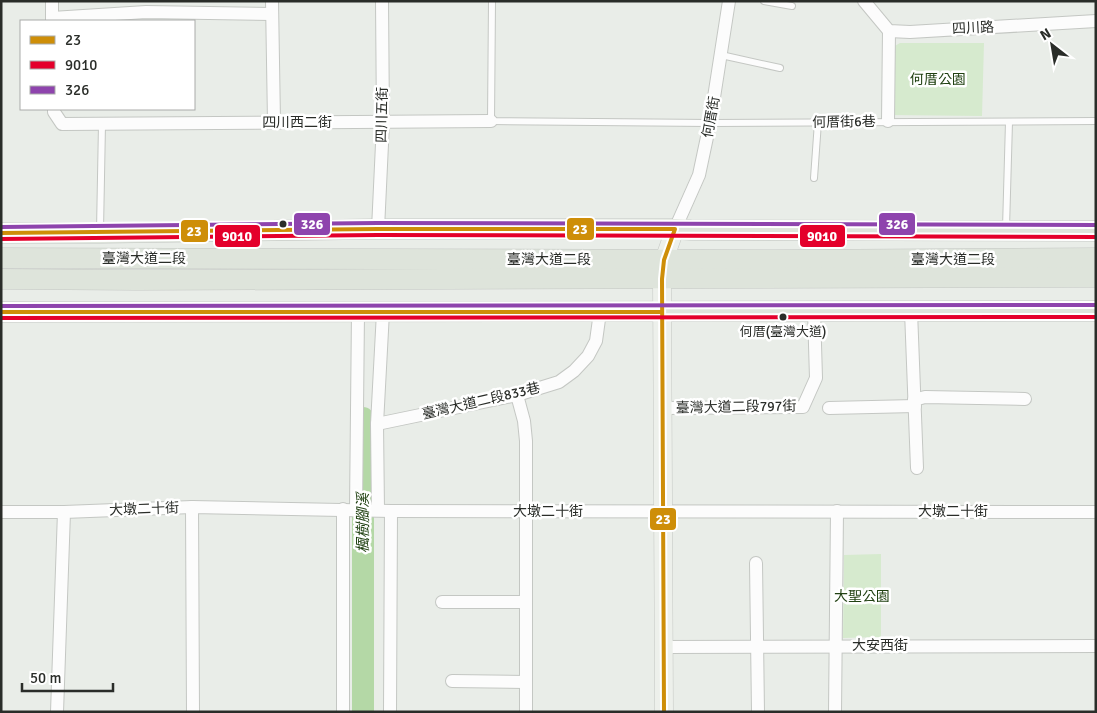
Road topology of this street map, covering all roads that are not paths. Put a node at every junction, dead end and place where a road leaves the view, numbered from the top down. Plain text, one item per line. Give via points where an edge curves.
1 (52, 1) edge
2 (382, 1) edge
3 (492, 1) edge
4 (729, 1) edge
5 (764, 1) edge
6 (864, 1) edge
7 (792, 6) dead end
8 (272, 8) edge
9 (52, 20) edge
10 (1096, 21) edge
11 (889, 31) junction
12 (721, 55) junction
13 (780, 68) dead end
14 (54, 110) edge
15 (491, 121) junction
16 (888, 121) junction
17 (274, 122) junction
18 (383, 122) junction
19 (818, 122) junction
20 (1009, 122) junction
21 (1096, 122) edge
22 (710, 123) junction
23 (102, 124) junction
24 (814, 178) dead end
25 (378, 229) junction
26 (675, 229) junction
27 (1006, 230) junction
28 (1096, 230) edge
29 (1, 233) edge
30 (100, 234) junction
31 (1, 258) edge
32 (1096, 258) edge
33 (663, 270) junction
34 (1096, 278) edge
35 (1, 279) edge
36 (814, 311) junction
37 (911, 311) junction
38 (1096, 311) edge
39 (1, 312) edge
40 (358, 312) junction
41 (383, 312) junction
42 (600, 312) junction
43 (662, 312) junction
44 (517, 395) junction
45 (1025, 399) dead end
46 (914, 403) junction
47 (663, 408) junction
48 (829, 408) dead end
49 (376, 424) junction
50 (917, 468) dead end
51 (192, 507) junction
52 (349, 509) junction
53 (378, 510) junction
54 (391, 511) junction
55 (525, 511) junction
56 (663, 511) junction
57 (837, 511) junction
58 (1, 512) edge
59 (64, 512) junction
60 (1096, 512) edge
61 (756, 563) dead end
62 (442, 602) dead end
63 (526, 602) junction
64 (836, 645) junction
65 (758, 646) junction
66 (1096, 646) edge
67 (664, 647) junction
68 (452, 681) dead end
69 (526, 682) junction
70 (58, 712) edge
71 (194, 712) edge
72 (343, 712) edge
73 (390, 712) edge
74 (526, 712) edge
75 (664, 712) edge
76 (758, 712) edge
77 (835, 712) edge

1 - 9 street
2 - 18 street, 四川五街
3 - 15 lane
4 - 12 street, 何厝街
5 - 7 lane
6 - 11 street
8 - 9 street via 146,12
8 - 17 street
10 - 11 street, 四川路
11 - 16 street, 何厝街6巷
12 - 13 lane
12 - 22 street, 何厝街
14 - 23 street, 四川西二街 via 62,124
15 - 18 street, 四川西二街
15 - 22 lane, 何厝街6巷
16 - 19 lane, 何厝街6巷
16 - 20 lane
17 - 18 street, 四川西二街
17 - 23 street, 四川西二街
18 - 25 street, 四川五街
19 - 22 lane, 何厝街6巷
19 - 24 lane
20 - 21 lane
20 - 27 lane
22 - 26 street, 何厝街 via 699,176
23 - 30 lane
25 - 26 main road, 臺灣大道二段
25 - 30 main road, 臺灣大道二段
26 - 27 main road, 臺灣大道二段
26 - 33 street
27 - 28 main road, 臺灣大道二段
29 - 30 main road, 臺灣大道二段
31 - 33 main road, 臺灣大道二段
32 - 33 main road, 臺灣大道二段
33 - 34 main road, 臺灣大道二段
33 - 35 main road, 臺灣大道二段 via 136,280
33 - 43 street
36 - 37 main road
36 - 43 main road
36 - 47 street, 臺灣大道二段797街 via 816,378 803,407
37 - 38 main road
37 - 46 street
39 - 40 main road
40 - 41 main road
40 - 52 street
41 - 42 main road
41 - 49 street
42 - 43 main road
42 - 44 street, 臺灣大道二段833巷 via 596,341 574,371 559,382
43 - 47 street
44 - 49 street, 臺灣大道二段833巷
44 - 55 street via 526,441
45 - 46 street via 925,397
46 - 48 street
46 - 50 street
47 - 56 street
49 - 53 street
51 - 52 street, 大墩二十街
51 - 59 street, 大墩二十街
51 - 71 street
52 - 53 street, 大墩二十街
52 - 72 street
53 - 54 street, 大墩二十街
54 - 55 street, 大墩二十街
54 - 73 street
55 - 56 street, 大墩二十街
55 - 63 street
56 - 57 street, 大墩二十街
56 - 67 street
57 - 60 street, 大墩二十街
57 - 64 street
58 - 59 street, 大墩二十街
59 - 70 street
61 - 65 street
62 - 63 street
63 - 69 street
64 - 65 street, 大安西街
64 - 66 street, 大安西街
64 - 77 street
65 - 67 street, 大安西街
65 - 76 street
67 - 75 street
68 - 69 street
69 - 74 street

